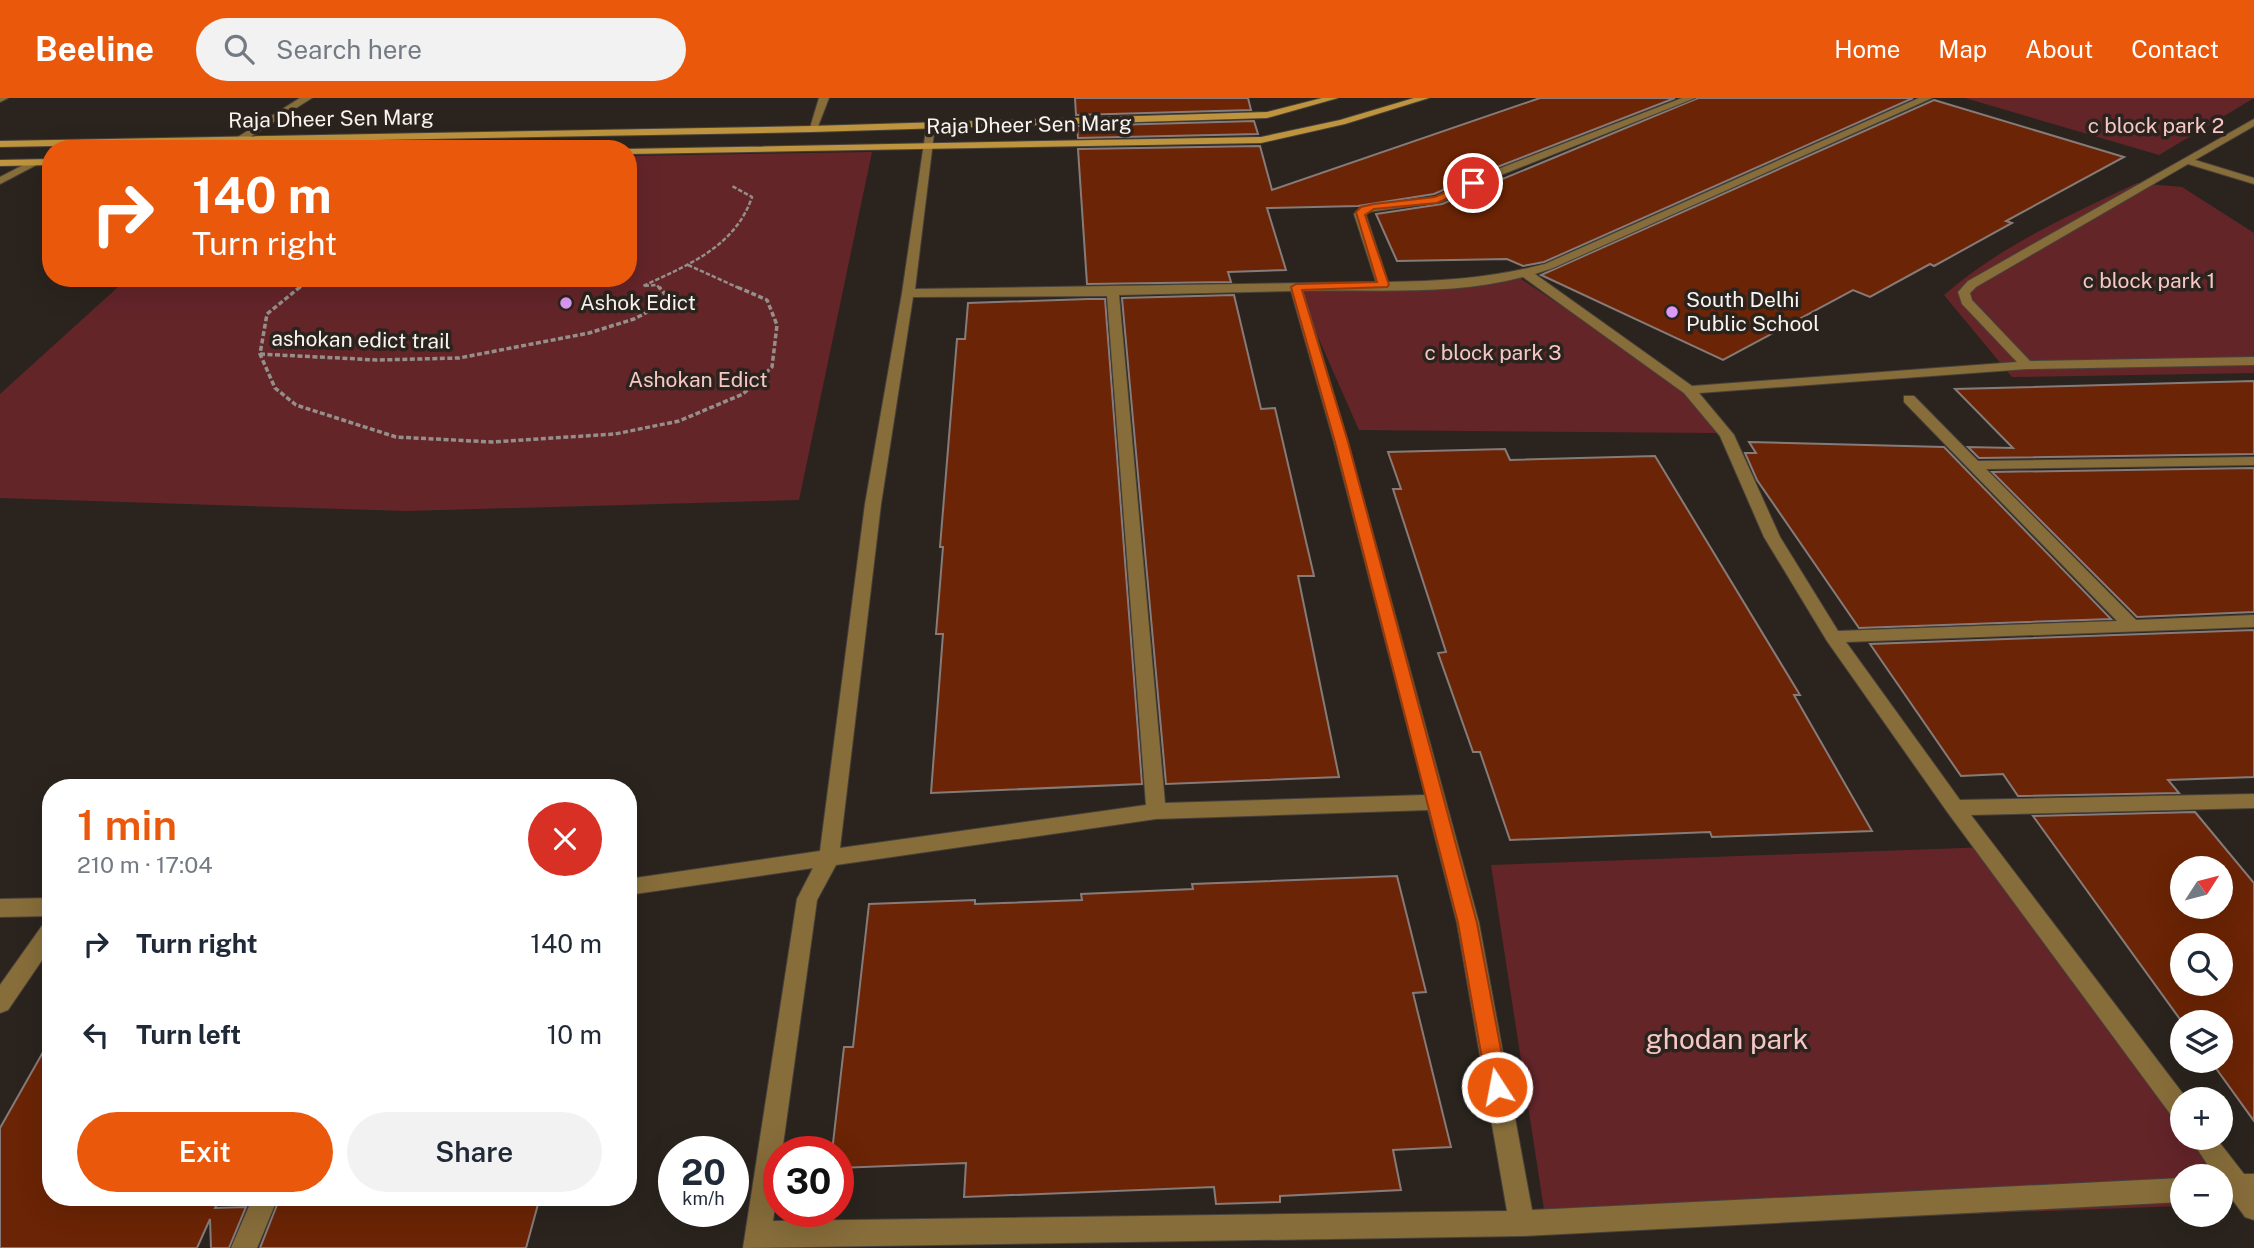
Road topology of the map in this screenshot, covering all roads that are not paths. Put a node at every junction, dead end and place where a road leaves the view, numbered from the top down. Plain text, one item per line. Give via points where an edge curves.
1 (307, 98) edge
2 (824, 98) edge
3 (1333, 98) edge
4 (1424, 98) edge
5 (1690, 98) edge
6 (1927, 98) edge
7 (2254, 122) edge
8 (930, 125) junction
9 (812, 129) junction
10 (239, 140) joint
11 (42, 143) edge
12 (0, 144) edge
13 (927, 146) junction
14 (637, 151) edge
15 (37, 162) junction
16 (42, 162) edge
17 (2187, 162) junction
18 (0, 163) edge
19 (0, 181) edge
20 (2254, 181) edge
21 (1526, 273) junction
22 (1383, 285) junction
23 (1296, 287) junction
24 (1113, 292) junction
25 (908, 293) junction
26 (2254, 361) edge
27 (2027, 365) junction
28 (1689, 390) junction
29 (1909, 399) dead end
30 (2254, 461) edge
31 (1974, 465) junction
32 (2254, 621) edge
33 (2130, 624) junction
34 (1833, 638) junction
35 (2254, 801) edge
36 (1437, 802) junction
37 (1955, 808) junction
38 (1156, 811) junction
39 (829, 859) junction
40 (637, 886) edge
41 (42, 907) edge
42 (0, 908) edge
43 (42, 942) edge
44 (0, 1003) edge
45 (2170, 1095) edge
46 (2211, 1150) edge
47 (2238, 1187) edge
48 (2170, 1191) edge
49 (262, 1206) edge
50 (2254, 1208) edge
51 (1522, 1223) junction
52 (757, 1241) edge
53 (244, 1248) edge

1 - 10 street
2 - 9 street
3 - 8 street, Raja Dheer Sen Marg via 1267,115
4 - 13 street, Raja Dheer Sen Marg via 1261,140
5 - 22 street via 1492,174 1437,200 1365,209 1360,214
6 - 21 street
7 - 17 street
8 - 9 street, Raja Dheer Sen Marg
8 - 13 street
9 - 10 street, Raja Dheer Sen Marg
11 - 12 street, Raja Dheer Sen Marg
13 - 14 street, Raja Dheer Sen Marg
13 - 25 street
15 - 16 street
15 - 18 street
15 - 19 street
17 - 20 street
17 - 27 street via 1964,292 1966,301
21 - 22 street via 1456,284
21 - 28 street
22 - 23 street
23 - 24 street
23 - 36 street
24 - 25 street
24 - 38 street
25 - 39 street via 873,504
26 - 27 street
27 - 28 street
28 - 34 street via 1727,436 1772,537
29 - 31 street
30 - 31 street
31 - 33 street
32 - 33 street
33 - 34 street
34 - 37 street
35 - 37 street
36 - 38 street
36 - 51 street via 1468,923
37 - 45 street
38 - 39 street
39 - 40 street
39 - 52 street via 807,899
41 - 42 street
43 - 44 street
46 - 47 street
47 - 50 street
48 - 51 street
49 - 53 street
51 - 52 street

